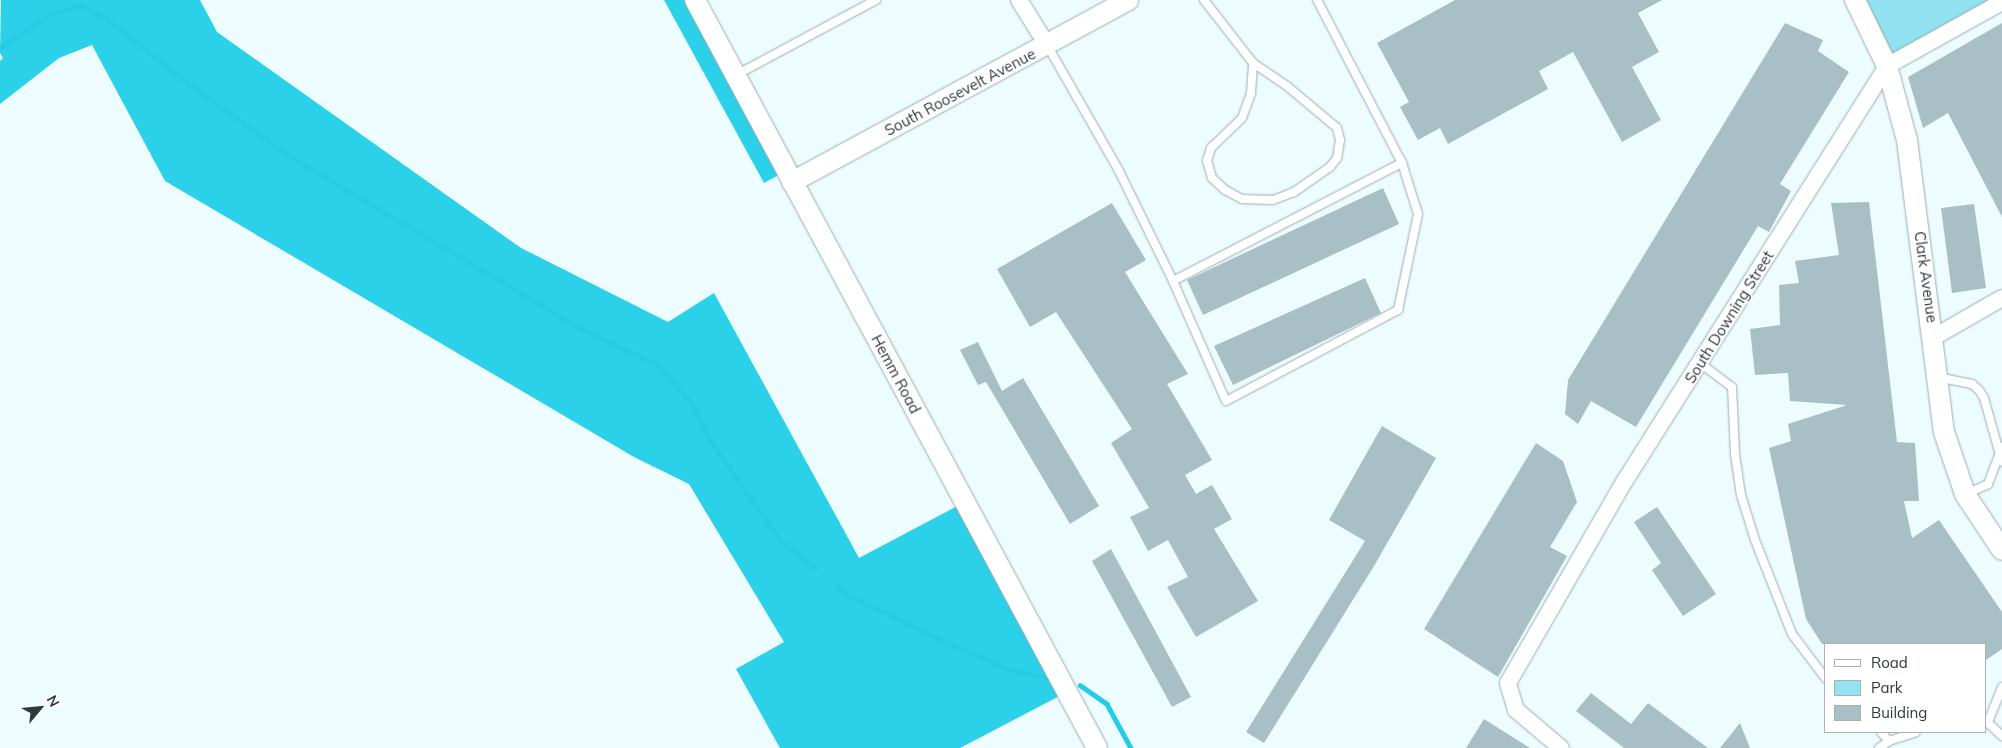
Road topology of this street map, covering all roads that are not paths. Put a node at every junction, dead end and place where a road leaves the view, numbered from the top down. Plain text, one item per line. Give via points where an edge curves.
1 (695, 0) edge
2 (876, 0) edge
3 (1019, 0) edge
4 (1128, 0) edge
5 (1204, 0) edge
6 (1317, 0) edge
7 (1855, 0) edge
8 (2002, 2) edge
9 (1046, 45) junction
10 (1252, 63) junction
11 (1887, 66) junction
12 (735, 75) junction
13 (1402, 162) junction
14 (792, 182) junction
15 (1173, 281) junction
16 (2002, 298) edge
17 (1934, 337) junction
18 (1700, 364) junction
19 (1936, 376) junction
20 (2002, 448) edge
21 (2000, 459) edge
22 (1965, 494) junction
23 (2002, 550) edge
24 (1824, 676) edge
25 (2002, 687) edge
26 (1987, 721) edge
27 (1882, 733) edge
28 (1913, 733) edge
29 (2002, 736) edge
30 (1889, 740) junction
31 (1097, 748) edge
32 (1561, 748) edge
33 (1879, 748) edge

1 - 12 street, Hemm Road
2 - 12 lane
3 - 9 street
4 - 9 street, South Roosevelt Avenue
5 - 10 lane
6 - 13 lane
7 - 11 street, Clark Avenue
8 - 11 street, South Downing Street
9 - 14 street, South Roosevelt Avenue
9 - 15 lane via 1118,169
10 - 10 lane via 1324,114 1337,128 1340,140 1337,158 1330,167 1294,192 1273,200 1242,199 1225,190 1212,178 1207,161 1211,148 1242,118 1251,93
11 - 17 street, Clark Avenue via 1907,140
11 - 18 street, South Downing Street
12 - 14 street, Hemm Road
13 - 15 lane
13 - 15 lane via 1418,214 1398,310 1226,401
14 - 31 street, Hemm Road
16 - 17 street
17 - 19 street, Clark Avenue
18 - 24 lane via 1732,387 1738,478 1755,540 1792,634
18 - 32 street, South Downing Street via 1626,479 1508,683 1516,710
19 - 21 lane via 1972,384 1979,390
19 - 22 street, Clark Avenue via 1944,432
20 - 21 lane
21 - 22 lane via 1988,484
22 - 23 street, Clark Avenue
25 - 26 lane
26 - 29 lane
27 - 30 lane
28 - 30 lane
30 - 33 lane

